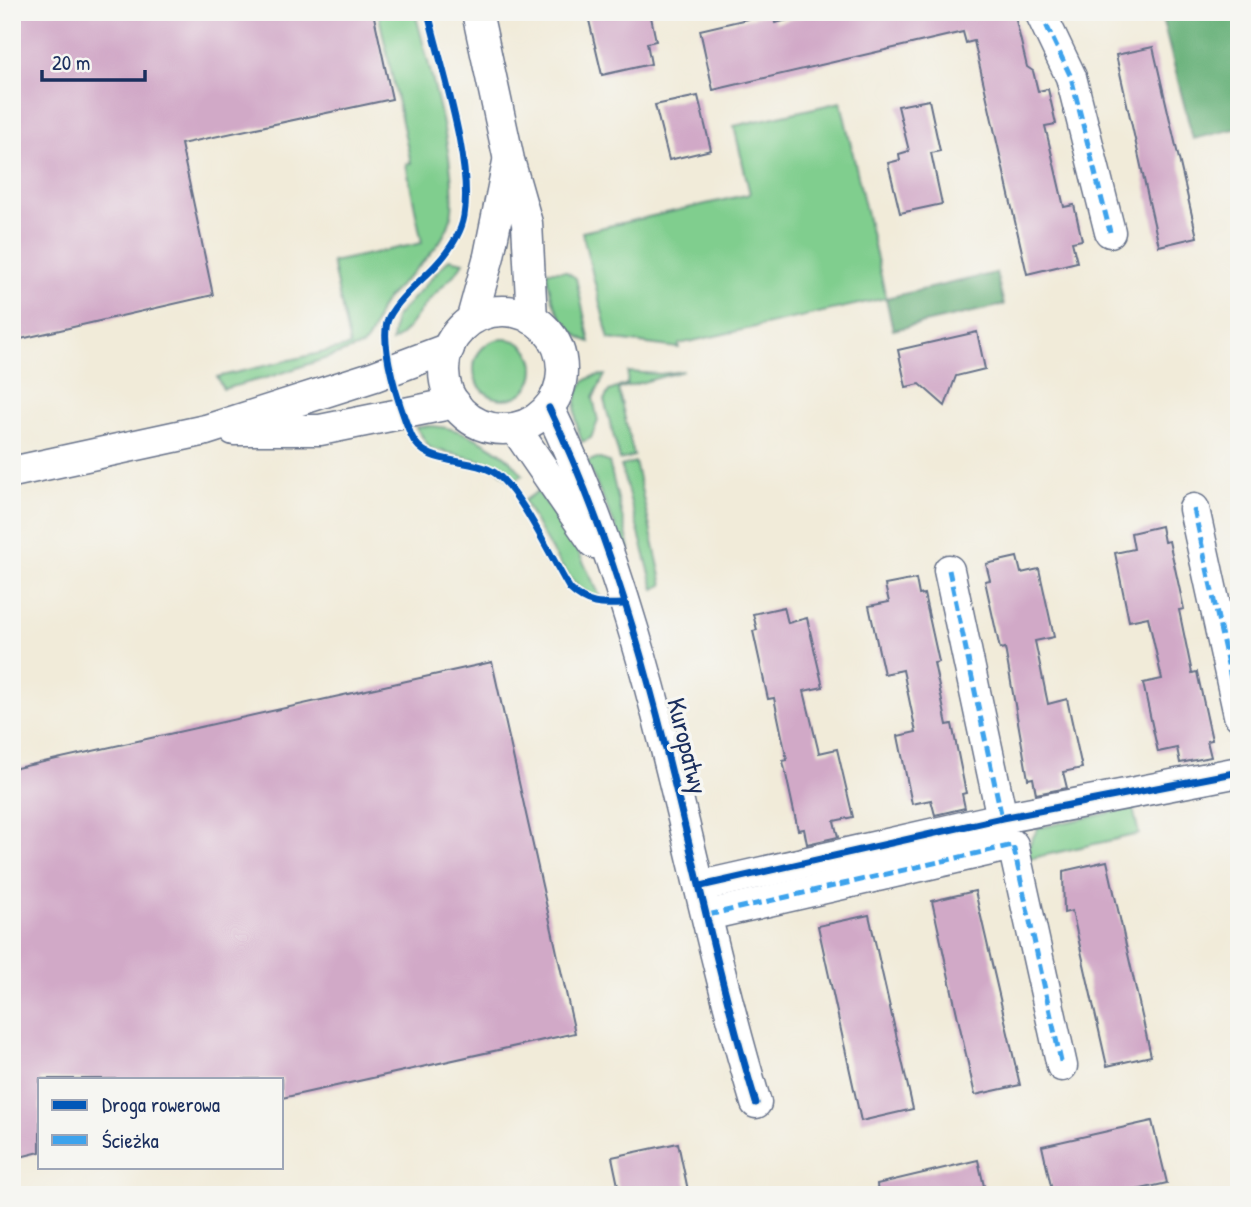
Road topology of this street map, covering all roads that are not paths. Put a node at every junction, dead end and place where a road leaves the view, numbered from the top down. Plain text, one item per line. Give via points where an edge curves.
1 (477, 12) edge
2 (1040, 12) edge
3 (509, 160) junction
4 (1110, 232) dead end
5 (472, 318) junction
6 (532, 319) junction
7 (449, 348) junction
8 (455, 403) junction
9 (549, 408) junction
10 (515, 428) junction
11 (206, 430) junction
12 (12, 472) edge
13 (1194, 509) dead end
14 (612, 569) junction
15 (949, 570) dead end
16 (1239, 715) edge
17 (1239, 772) edge
18 (1002, 818) junction
19 (701, 886) junction
20 (708, 915) junction
21 (1062, 1066) dead end
22 (756, 1103) dead end

1 - 3 street
2 - 4 street via 1071,77
3 - 5 street
3 - 6 street via 527,223
5 - 6 street via 502,312
5 - 7 street
6 - 9 street via 550,336 561,359 560,385
7 - 8 street via 444,368
7 - 11 street
8 - 10 street via 482,425
8 - 11 street via 320,430
9 - 10 street via 534,421
9 - 14 street, Kuropatwy via 589,497
10 - 14 street, Kuropatwy
11 - 12 street
13 - 16 street
14 - 19 street, Kuropatwy via 646,666
15 - 18 street
17 - 18 street
18 - 19 street
19 - 20 street, Kuropatwy
20 - 21 street via 1013,845
20 - 22 street, Kuropatwy

